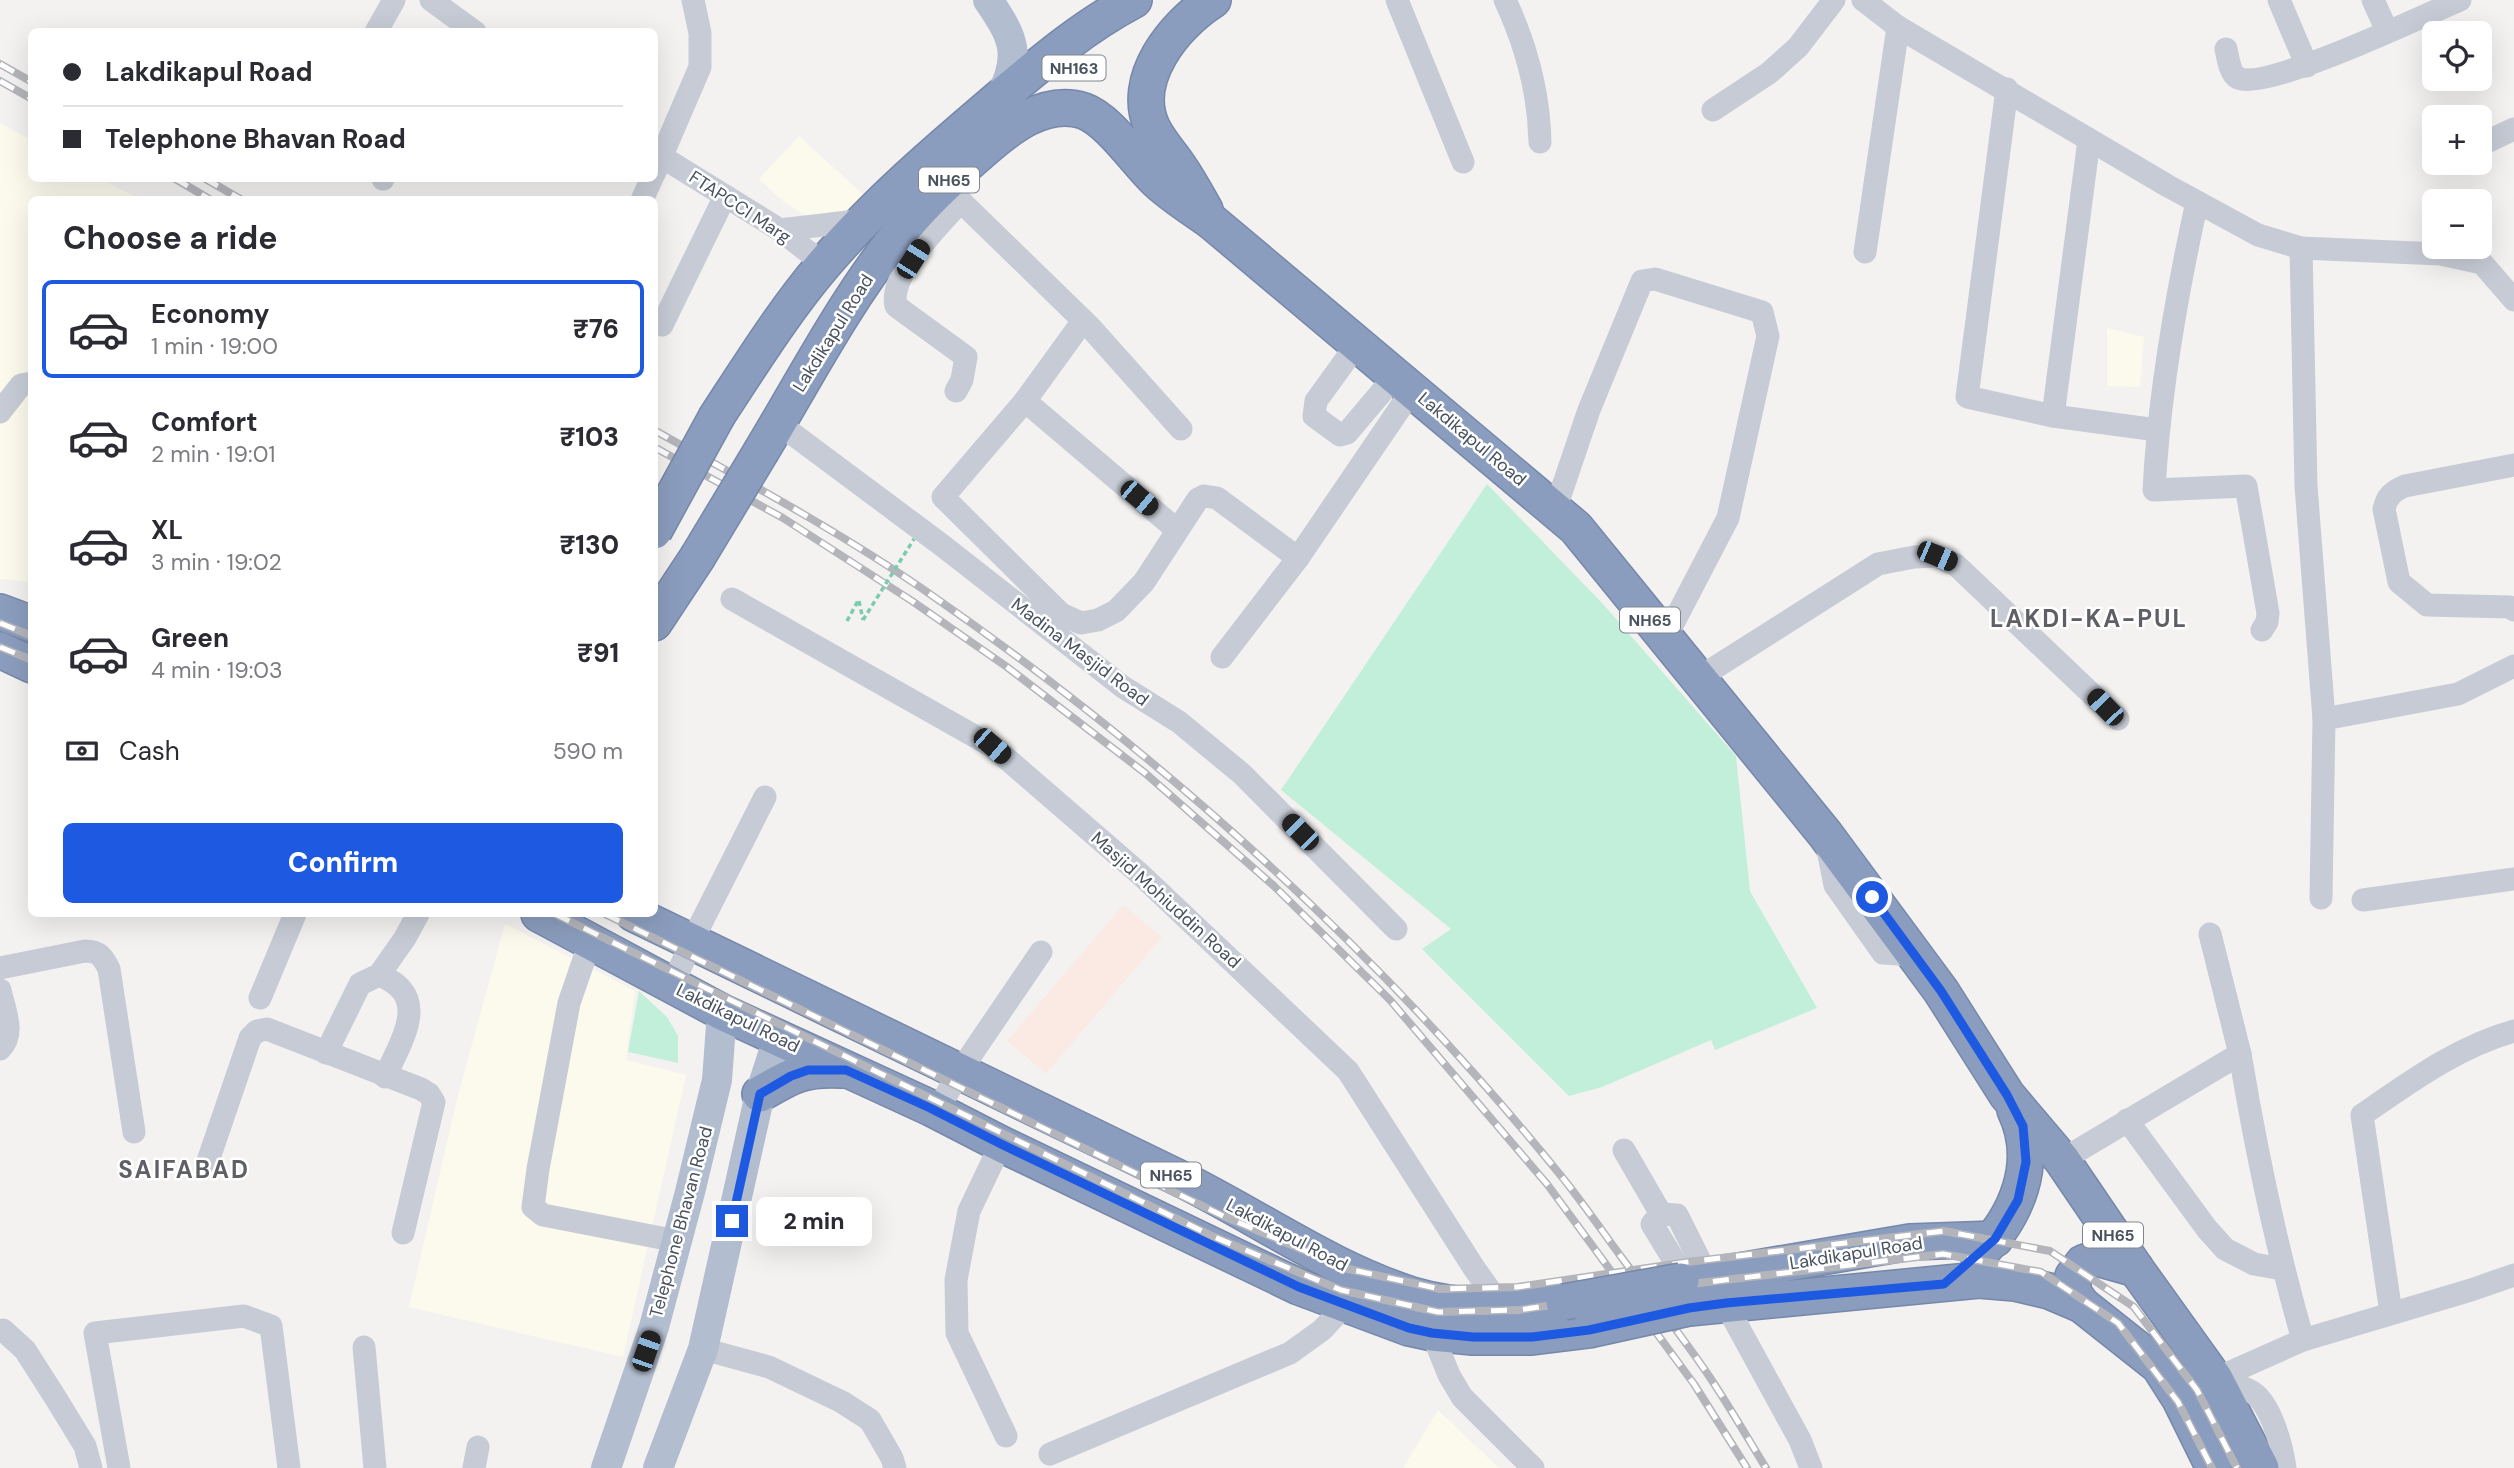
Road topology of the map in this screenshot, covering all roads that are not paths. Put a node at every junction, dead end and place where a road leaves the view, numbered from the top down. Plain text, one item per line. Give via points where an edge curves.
1 (394, 0) edge
2 (431, 0) edge
3 (693, 0) edge
4 (988, 0) edge
5 (1134, 0) edge
6 (1156, 0) edge
7 (1213, 0) edge
8 (1505, 0) edge
9 (1835, 0) edge
10 (1863, 0) edge
11 (2279, 0) edge
12 (2373, 0) edge
13 (1404, 2) edge
14 (2448, 2) edge
15 (1006, 26) junction
16 (1898, 27) junction
17 (378, 28) edge
18 (468, 28) edge
19 (2387, 31) junction
20 (1073, 36) junction
21 (2226, 49) dead end
22 (2307, 65) junction
23 (2007, 89) junction
24 (1000, 98) junction
25 (1713, 110) dead end
26 (2514, 129) edge
27 (999, 136) junction
28 (2089, 139) junction
29 (2492, 139) edge
30 (1540, 142) dead end
31 (658, 161) edge
32 (1463, 162) dead end
33 (658, 166) edge
34 (952, 193) junction
35 (725, 196) junction
36 (2197, 202) junction
37 (865, 220) junction
38 (1212, 222) junction
39 (780, 230) junction
40 (2301, 248) junction
41 (1865, 252) dead end
42 (2482, 263) junction
43 (824, 264) junction
44 (2514, 276) edge
45 (2514, 300) edge
46 (1083, 321) junction
47 (662, 325) dead end
48 (1358, 342) junction
49 (1405, 382) junction
50 (28, 384) edge
51 (956, 391) dead end
52 (1025, 401) junction
53 (0, 412) edge
54 (2053, 416) junction
55 (1181, 429) dead end
56 (2157, 430) junction
57 (770, 436) junction
58 (2514, 465) edge
59 (1556, 510) junction
60 (658, 524) edge
61 (1177, 530) junction
62 (1298, 558) junction
63 (732, 599) dead end
64 (2514, 610) edge
65 (0, 612) edge
66 (658, 617) edge
67 (28, 622) edge
68 (2262, 630) dead end
69 (1665, 639) junction
70 (0, 650) edge
71 (1230, 657) dead end
72 (28, 663) edge
73 (2514, 666) edge
74 (1698, 679) junction
75 (2118, 719) dead end
76 (2325, 719) junction
77 (765, 797) dead end
78 (2514, 880) edge
79 (2321, 898) dead end
80 (2363, 900) dead end
81 (294, 917) edge
82 (416, 917) edge
83 (548, 917) edge
84 (640, 917) edge
85 (583, 928) edge
86 (1396, 929) dead end
87 (2210, 934) dead end
88 (692, 941) junction
89 (1041, 952) dead end
90 (0, 968) edge
91 (379, 975) junction
92 (672, 986) junction
93 (0, 990) edge
94 (260, 998) dead end
95 (722, 1012) junction
96 (2514, 1031) edge
97 (778, 1039) junction
98 (0, 1049) edge
99 (326, 1053) junction
100 (2240, 1054) junction
101 (846, 1070) junction
102 (960, 1071) junction
103 (385, 1077) junction
104 (717, 1080) junction
105 (760, 1094) junction
106 (2007, 1095) junction
107 (937, 1111) junction
108 (2127, 1120) junction
109 (134, 1132) dead end
110 (1001, 1144) junction
111 (1624, 1150) dead end
112 (2062, 1160) junction
113 (208, 1161) dead end
114 (403, 1233) dead end
115 (1995, 1239) junction
116 (677, 1241) junction
117 (2136, 1269) junction
118 (2282, 1269) junction
119 (2514, 1275) edge
120 (1944, 1284) junction
121 (1698, 1290) junction
122 (1346, 1304) junction
123 (2082, 1305) junction
124 (2391, 1313) junction
125 (1501, 1321) junction
126 (0, 1331) edge
127 (1432, 1333) junction
128 (2303, 1340) junction
129 (365, 1347) dead end
130 (703, 1349) junction
131 (2214, 1379) junction
132 (1006, 1436) dead end
133 (1049, 1454) dead end
134 (92, 1468) edge
135 (119, 1468) edge
136 (289, 1468) edge
137 (376, 1468) edge
138 (606, 1468) edge
139 (658, 1468) edge
140 (895, 1468) edge
141 (1533, 1468) edge
142 (1811, 1468) edge
143 (2214, 1468) edge
144 (2261, 1468) edge
145 (2285, 1468) edge

1 - 17 street
2 - 18 street
3 - 31 street via 700,33 700,67
4 - 15 main road
5 - 20 highway, NH163
6 - 27 highway, NH163 via 1045,91
7 - 38 highway via 1166,43 1150,79 1146,103 1152,126
8 - 30 street via 1521,34 1539,111
9 - 25 street via 1791,54
10 - 16 street
11 - 22 street
12 - 19 street
13 - 32 street
14 - 19 street
15 - 20 main road via 1025,41 1050,45
15 - 24 main road via 1013,50 1011,75
16 - 23 street
16 - 41 street
19 - 22 street
20 - 24 highway, NH163
21 - 22 street via 2233,74 2240,79
23 - 28 street
23 - 54 street via 1967,397
24 - 37 highway, NH163
26 - 29 street
27 - 34 highway, Lakdikapul Road / NH65
27 - 38 highway, Lakdikapul Road / NH65 via 1033,114 1061,108 1085,112 1107,128 1157,182
28 - 36 street
28 - 54 street
33 - 35 street, FTAPCCI Marg
34 - 46 street
34 - 51 street via 894,296 896,306 966,357
34 - 57 highway, Lakdikapul Road / NH65 via 899,233 859,288
35 - 39 street, FTAPCCI Marg
35 - 47 street
36 - 40 street via 2258,235
36 - 56 street
37 - 39 street
37 - 43 highway, NH163
38 - 48 highway, Lakdikapul Road / NH65
39 - 43 street, FTAPCCI Marg
40 - 42 street via 2440,254
40 - 76 street via 2306,486
42 - 44 street
42 - 45 street
43 - 60 highway, NH163, bridge via 717,416
46 - 52 street
46 - 55 street
48 - 49 highway, Lakdikapul Road / NH65
48 - 49 street via 1316,401 1314,416 1340,435 1347,433
49 - 59 highway, Lakdikapul Road / NH65
49 - 62 street
50 - 53 street via 21,385
52 - 61 street
52 - 61 street via 943,497 1061,614 1081,623 1116,611 1144,582
54 - 56 street
56 - 68 street via 2154,490 2246,486 2268,612
57 - 66 highway, Lakdikapul Road / NH65, bridge
57 - 86 street, Madina Masjid Road via 943,547 1123,687 1179,722 1242,774
58 - 64 street via 2405,486 2393,491 2384,509 2399,582 2427,605
59 - 69 highway, Lakdikapul Road / NH65 via 1576,528
59 - 69 street via 1589,410 1642,281 1655,279 1762,312 1768,336 1728,518
61 - 62 street via 1198,499 1212,496
62 - 71 street
63 - 125 street, Masjid Mohiuddin Road via 992,746 1140,874 1348,1071 1474,1268
65 - 67 highway
69 - 74 highway, Lakdikapul Road / NH65
70 - 72 highway
73 - 76 street via 2458,694
74 - 75 street via 1878,564 1937,556 1956,565
74 - 106 highway, Lakdikapul Road / NH65 via 1825,834 1941,991
76 - 79 street
77 - 88 street
78 - 80 street
81 - 94 street
82 - 91 street
83 - 85 highway, Lakdikapul Road / NH65
84 - 88 highway, Lakdikapul Road / NH65
85 - 92 highway, Lakdikapul Road / NH65
85 - 116 street via 533,1207 543,1215
87 - 100 street
88 - 92 street
88 - 102 highway, Lakdikapul Road / NH65
89 - 102 street
90 - 109 street via 85,950 103,957 109,969
91 - 99 street via 360,984
91 - 103 street via 403,989 410,1007 409,1024
92 - 95 highway, Lakdikapul Road / NH65
93 - 98 street via 9,1033
95 - 97 highway, Lakdikapul Road / NH65
95 - 104 main road, Telephone Bhavan Road
96 - 124 street via 2455,1054 2362,1115
97 - 101 highway, Lakdikapul Road / NH65
97 - 105 main road
99 - 103 street
99 - 113 street via 267,1030 257,1031 250,1038
100 - 108 street
100 - 118 street
101 - 105 highway via 808,1070
101 - 107 highway, Lakdikapul Road / NH65
102 - 107 street
102 - 125 highway, Lakdikapul Road / NH65 via 1194,1186 1328,1259 1412,1295
103 - 114 street via 421,1089 434,1102
104 - 105 main road
104 - 116 main road, Telephone Bhavan Road
105 - 130 main road
106 - 112 highway, Lakdikapul Road / NH65
106 - 115 highway, NH65 via 2023,1126 2026,1162 2018,1200
107 - 110 highway, Lakdikapul Road / NH65
108 - 112 street
108 - 118 street via 2225,1249 2254,1264
110 - 122 highway, Lakdikapul Road / NH65 via 1299,1287
110 - 132 street via 969,1211 956,1280 957,1333
111 - 121 street via 1661,1214 1677,1215
112 - 117 highway, Lakdikapul Road / NH65
115 - 120 highway, NH65
115 - 121 highway, Lakdikapul Road / NH65 via 1910,1242
116 - 138 main road, Telephone Bhavan Road via 654,1327
117 - 123 highway, NH65 via 2097,1258 2083,1263 2073,1276 2073,1292
117 - 131 highway, Lakdikapul Road / NH65
118 - 128 street
119 - 124 street
120 - 121 highway, Lakdikapul Road / NH65
120 - 123 highway, Lakdikapul Road / NH65 via 1979,1280 2015,1283
121 - 125 highway, Lakdikapul Road / NH65, bridge via 1542,1305
121 - 125 highway, Lakdikapul Road / NH65, bridge via 1589,1330 1532,1337
121 - 142 street via 1800,1440
122 - 127 highway, Lakdikapul Road / NH65
122 - 133 street via 1322,1330 1290,1353
123 - 143 highway, Lakdikapul Road / NH65 via 2159,1366
124 - 128 street
125 - 127 highway, Lakdikapul Road / NH65 via 1473,1337
126 - 134 street via 24,1350 86,1446
127 - 141 street via 1462,1397
128 - 131 street
129 - 137 street
130 - 139 main road
130 - 140 street via 769,1367 842,1402 870,1420
131 - 144 highway, NH65
131 - 145 street via 2260,1399 2276,1432
135 - 136 street via 95,1333 244,1316 271,1326

